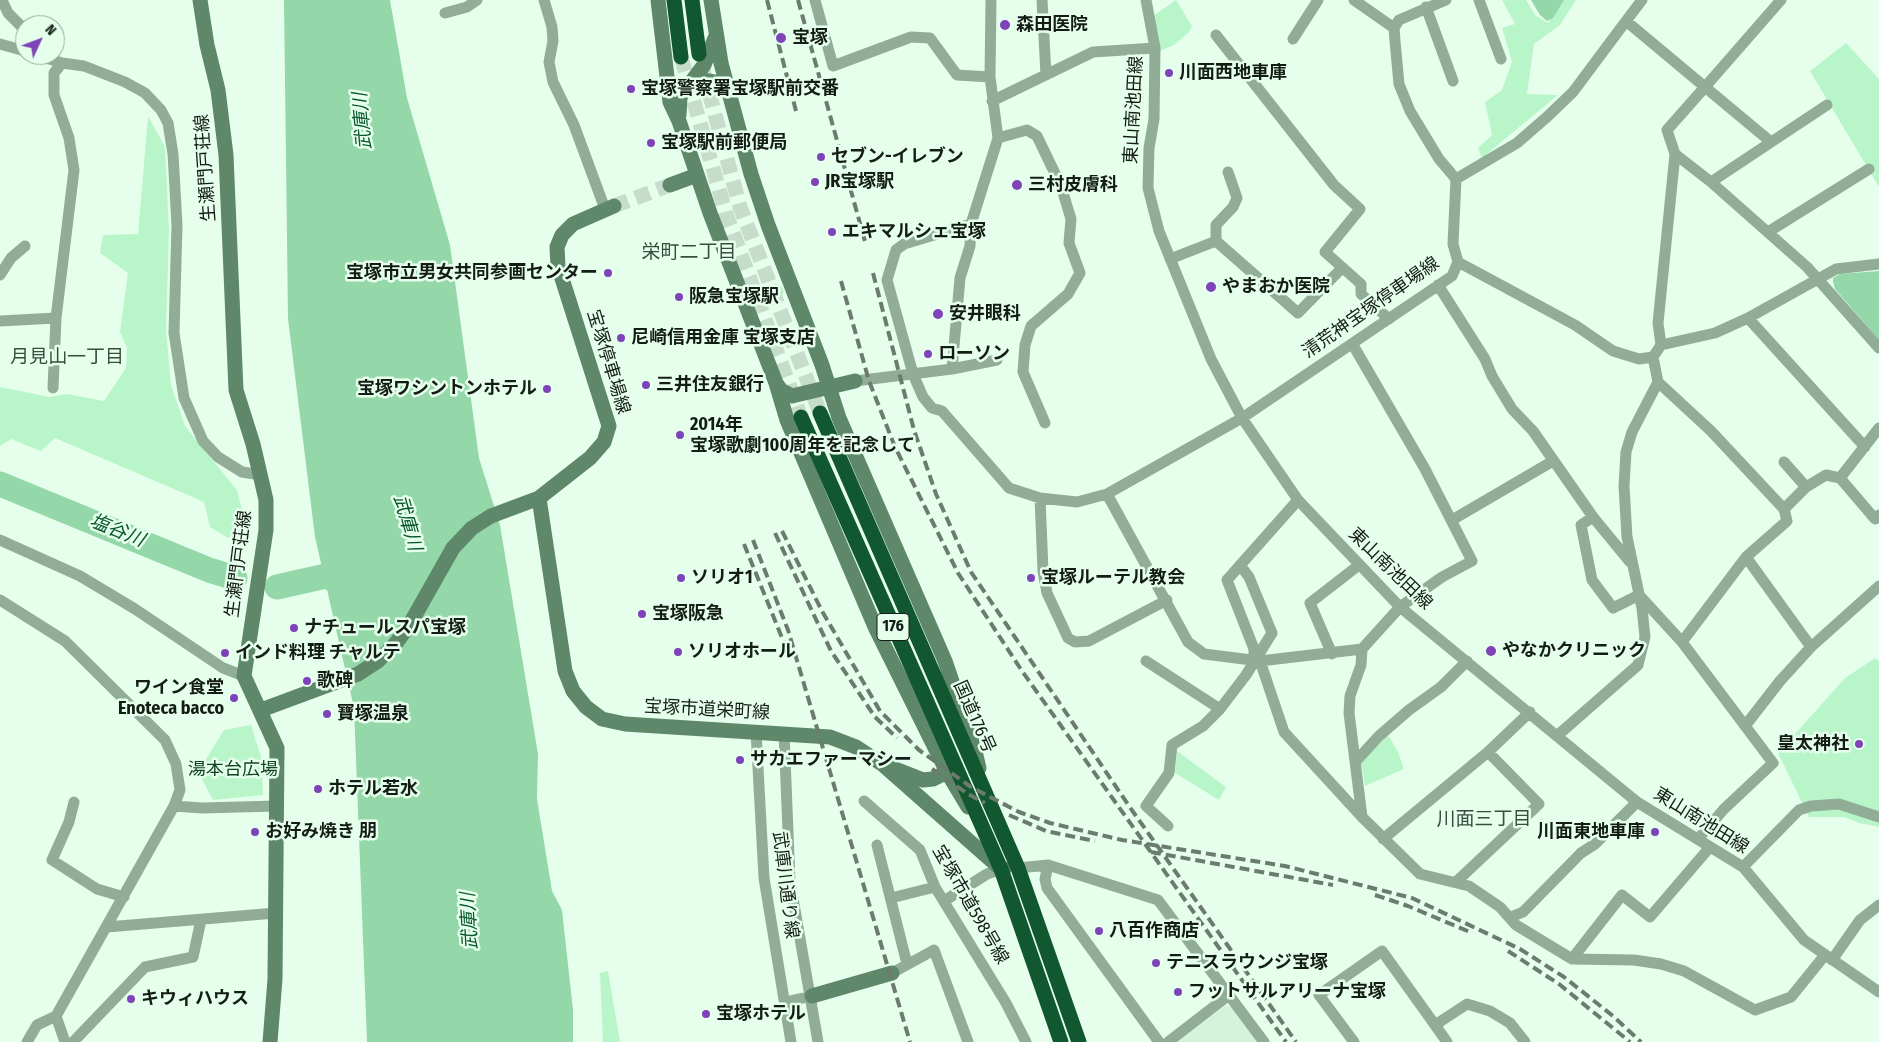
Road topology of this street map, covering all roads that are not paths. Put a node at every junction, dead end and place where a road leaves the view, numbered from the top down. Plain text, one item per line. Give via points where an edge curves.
1 (2, 0) edge
2 (200, 0) edge
3 (477, 0) edge
4 (658, 0) edge
5 (674, 0) edge
6 (692, 0) edge
7 (711, 0) edge
8 (815, 0) edge
9 (991, 0) edge
10 (1042, 0) edge
11 (1146, 0) edge
12 (1318, 0) edge
13 (1354, 0) edge
14 (1446, 0) edge
15 (1478, 0) edge
16 (1642, 0) edge
17 (1781, 0) edge
18 (546, 2) edge
19 (466, 3) edge
20 (1426, 7) junction
21 (445, 12) dead end
22 (15, 20) edge
23 (1626, 21) junction
24 (1394, 28) junction
25 (1216, 35) dead end
26 (715, 36) junction
27 (1293, 39) dead end
28 (0, 44) edge
29 (15, 48) edge
30 (1155, 48) junction
31 (699, 54) tunnel mouth
32 (680, 56) tunnel mouth
33 (65, 58) edge
34 (1501, 59) dead end
35 (65, 64) edge
36 (75, 64) junction
37 (61, 65) edge
38 (1046, 75) junction
39 (990, 77) junction
40 (1453, 80) dead end
41 (692, 81) junction
42 (1705, 87) junction
43 (729, 94) junction
44 (992, 101) junction
45 (1827, 105) dead end
46 (679, 121) junction
47 (998, 138) junction
48 (1771, 142) junction
49 (1675, 154) junction
50 (1869, 169) dead end
51 (1228, 172) dead end
52 (697, 175) junction
53 (1456, 179) junction
54 (1711, 182) junction
55 (670, 185) tunnel mouth
56 (610, 207) joint
57 (971, 224) junction
58 (1768, 232) junction
59 (1216, 241) junction
60 (25, 246) dead end
61 (1170, 260) junction
62 (1458, 262) junction
63 (1879, 264) edge
64 (1342, 268) junction
65 (0, 275) edge
66 (1819, 279) junction
67 (1438, 285) junction
68 (56, 318) junction
69 (1389, 318) junction
70 (1748, 318) junction
71 (0, 321) edge
72 (1353, 345) junction
73 (1661, 345) junction
74 (1879, 348) edge
75 (1653, 357) junction
76 (997, 360) dead end
77 (822, 365) junction
78 (952, 369) junction
79 (913, 374) junction
80 (855, 381) junction
81 (1658, 382) junction
82 (776, 383) junction
83 (53, 388) dead end
84 (828, 388) junction
85 (797, 395) junction
86 (820, 413) tunnel mouth
87 (801, 417) tunnel mouth
88 (839, 418) junction
89 (1242, 418) junction
90 (1045, 423) dead end
91 (1879, 428) edge
92 (1865, 447) junction
93 (1554, 461) junction
94 (1784, 462) dead end
95 (261, 475) junction
96 (1840, 478) junction
97 (1806, 487) junction
98 (1106, 494) junction
99 (1040, 498) junction
100 (532, 500) junction
101 (1298, 500) junction
102 (1784, 508) junction
103 (1593, 517) junction
104 (1878, 519) edge
105 (1452, 520) junction
106 (0, 540) edge
107 (1746, 557) junction
108 (1631, 564) junction
109 (1240, 565) junction
110 (1359, 565) junction
111 (1879, 586) edge
112 (1639, 595) junction
113 (0, 600) edge
114 (1167, 600) junction
115 (1400, 607) junction
116 (1682, 642) junction
117 (1811, 646) junction
118 (1362, 649) junction
119 (1332, 654) junction
120 (1146, 661) dead end
121 (1258, 661) junction
122 (1467, 661) junction
123 (244, 676) junction
124 (1220, 709) junction
125 (261, 710) junction
126 (1530, 712) junction
127 (1745, 726) junction
128 (756, 731) junction
129 (784, 733) junction
130 (1558, 735) junction
131 (1488, 752) junction
132 (1356, 761) junction
133 (882, 764) junction
134 (947, 772) junction
135 (982, 783) junction
136 (864, 801) dead end
137 (74, 802) dead end
138 (1637, 802) junction
139 (174, 806) junction
140 (277, 806) junction
141 (1362, 816) junction
142 (1879, 818) edge
143 (1168, 826) dead end
144 (985, 836) junction
145 (1698, 839) junction
146 (1383, 840) junction
147 (878, 845) dead end
148 (1710, 847) junction
149 (1048, 865) junction
150 (1743, 867) junction
151 (1018, 868) junction
152 (1001, 869) junction
153 (1456, 882) junction
154 (935, 887) junction
155 (124, 897) junction
156 (891, 898) junction
157 (944, 901) junction
158 (1879, 905) edge
159 (276, 913) junction
160 (1511, 917) junction
161 (201, 920) junction
162 (107, 927) junction
163 (1828, 958) junction
164 (1572, 959) junction
165 (907, 964) junction
166 (892, 973) joint
167 (1879, 992) edge
168 (1229, 995) junction
169 (812, 996) junction
170 (785, 1002) junction
171 (56, 1016) junction
172 (1435, 1025) junction
173 (27, 1042) edge
174 (65, 1042) edge
175 (73, 1042) edge
176 (270, 1042) edge
177 (791, 1042) edge
178 (818, 1042) edge
179 (968, 1042) edge
180 (1026, 1042) edge
181 (1061, 1042) edge
182 (1078, 1042) edge
183 (1159, 1042) edge
184 (1168, 1042) edge
185 (1264, 1042) edge
186 (1354, 1042) edge
187 (1447, 1042) edge
188 (1525, 1042) edge

1 - 22 street
2 - 95 street, 生瀬門戸荘線 via 218,90 226,154 236,390
3 - 19 street
4 - 46 street via 670,102
5 - 32 highway
6 - 31 highway
7 - 26 street
8 - 39 street via 832,66 912,37 930,38 957,75
9 - 39 street
10 - 38 street
11 - 30 street, 東山南池田線
12 - 27 street
13 - 24 street
14 - 20 street
15 - 34 street
16 - 23 street
17 - 42 street
18 - 56 street via 552,26 549,62 553,82
19 - 21 street
20 - 24 street via 1399,20
20 - 40 street
23 - 42 street
23 - 53 street via 1579,84 1548,116 1517,143
24 - 53 street via 1399,84 1406,102 1427,140
25 - 64 street via 1334,185 1360,210 1325,252
26 - 41 street via 704,65
26 - 43 street
28 - 29 street
30 - 38 street via 1093,52
30 - 61 street, 東山南池田線 via 1154,119 1148,188
33 - 36 street
35 - 36 street
36 - 95 street via 125,82 145,93 162,110 168,123 177,225 174,334 184,398 203,441 218,457 242,472
37 - 68 street via 54,73 54,95 69,138 74,170
38 - 44 street
39 - 44 street
41 - 43 street via 700,78 715,82
41 - 46 street via 680,97
42 - 48 street
42 - 49 street via 1667,130
43 - 77 street via 768,225
44 - 47 street
45 - 48 street
46 - 52 street
47 - 57 street
47 - 90 street via 1027,130 1038,136 1061,186 1070,218 1069,243 1080,272 1068,294 1031,326 1025,345 1023,372
48 - 54 street
49 - 54 street
49 - 73 street via 1658,323
50 - 58 street
51 - 59 street via 1237,198 1216,225
52 - 55 street
52 - 82 street
53 - 62 street, 清荒神宝塚停車場線 via 1453,244
54 - 58 street
56 - 100 street, 宝塚停車場線 via 573,224 562,235 557,247 558,266 610,426 604,442 590,458
57 - 78 street via 970,246 960,278
57 - 79 street, 清荒神宝塚停車場線 via 904,244 896,250 887,280
58 - 66 street
59 - 61 street
59 - 64 street via 1298,313
60 - 65 street via 11,258
61 - 89 street, 東山南池田線 via 1211,359
62 - 67 street, 清荒神宝塚停車場線 via 1452,276
62 - 75 street via 1576,324 1623,356
63 - 66 street via 1836,269
64 - 69 street via 1361,284 1361,294
66 - 70 street
66 - 74 street
67 - 69 street, 清荒神宝塚停車場線
67 - 93 street via 1512,409 1533,431
68 - 71 street
68 - 83 street
69 - 72 street, 清荒神宝塚停車場線
70 - 73 street via 1715,333
70 - 92 street
72 - 89 street, 清荒神宝塚停車場線
72 - 105 street via 1400,423
73 - 75 street
75 - 81 street
76 - 78 street
77 - 80 street via 831,374
77 - 84 street
77 - 85 street via 814,383
78 - 79 street
79 - 80 street
79 - 99 street, 清荒神宝塚停車場線 via 932,408 942,412 1009,488
80 - 84 street
80 - 88 street via 843,391 838,403
81 - 102 street via 1711,431
81 - 108 street via 1632,432 1626,452 1625,503
82 - 85 street via 787,394
82 - 134 street via 787,420 876,628
84 - 85 street
84 - 88 street
86 - 135 highway, 国道176号 / 176
87 - 144 highway, 176
88 - 135 street via 945,661 973,743
89 - 98 street, 清荒神宝塚停車場線
89 - 101 street, 東山南池田線
91 - 92 street
92 - 96 street
93 - 103 street
93 - 105 street
94 - 97 street
95 - 123 street, 生瀬門戸荘線 via 266,500 266,530
96 - 97 street via 1826,475
96 - 104 street
97 - 102 street
98 - 99 street, 清荒神宝塚停車場線 via 1077,502
98 - 114 street
99 - 114 street via 1047,593 1068,638 1075,642 1089,641
100 - 125 street, 宝塚停車場線 via 491,516 472,528 452,548 410,624 378,661 358,674
100 - 128 street, 宝塚市道栄町線 via 565,672 573,691 586,708 602,719 625,724
101 - 109 street
101 - 110 street, 東山南池田線
102 - 107 street via 1788,520
103 - 108 street
103 - 112 street via 1581,525 1592,580 1614,608
105 - 115 street via 1472,561 1442,576
106 - 123 street via 80,576 223,668
107 - 116 street
107 - 117 street
108 - 112 street
109 - 121 street via 1227,580
109 - 121 street via 1249,577 1272,633
110 - 115 street, 東山南池田線
110 - 119 street via 1310,603
111 - 117 street
112 - 116 street
112 - 130 street via 1645,637 1638,665
113 - 139 street via 65,641 165,740 176,764 180,790
114 - 121 street via 1188,642 1204,654
115 - 118 street
115 - 122 street, 東山南池田線
116 - 127 street
117 - 127 street
118 - 119 street
118 - 132 street via 1361,665 1350,696 1349,722
119 - 121 street
120 - 124 street
121 - 124 street
121 - 141 street via 1284,732
122 - 126 street, 東山南池田線
122 - 132 street via 1441,687 1379,736
123 - 125 street
124 - 143 street via 1203,726 1172,745 1169,773 1146,806
125 - 140 street via 277,748
126 - 130 street, 東山南池田線
126 - 131 street
127 - 145 street via 1773,764 1731,802
128 - 129 street, 宝塚市道栄町線
128 - 170 street, 武庫川通り線 via 764,878
129 - 133 street, 宝塚市道栄町線 via 830,737 856,747
129 - 169 street, 武庫川通り線 via 790,881
130 - 138 street, 東山南池田線
131 - 146 street
131 - 153 street via 1539,804
132 - 141 street
133 - 134 street via 923,780
133 - 152 street, 宝塚市道栄町線
134 - 144 street
135 - 151 highway, 国道176号 / 176
136 - 154 street, 宝塚市道598号線 via 920,850
137 - 155 street via 52,860 97,889
138 - 145 street, 東山南池田線
138 - 160 street via 1523,912
139 - 140 street
139 - 155 street
140 - 159 street
141 - 146 street
142 - 150 street via 1839,804 1799,810
144 - 152 highway, 176
145 - 148 street, 東山南池田線
146 - 153 street via 1420,874
147 - 156 street
148 - 150 street, 東山南池田線
148 - 164 street via 1650,917 1622,895
149 - 151 street
149 - 168 street via 1158,900
149 - 183 street via 1047,888
150 - 163 street, 東山南池田線 via 1804,940
151 - 152 street
151 - 182 highway, 国道176号 / 176
152 - 157 street via 986,874
152 - 181 highway, 176
153 - 160 street via 1469,886
154 - 156 street
154 - 157 street, 宝塚市道598号線
155 - 162 street
156 - 165 street
157 - 180 street, 宝塚市道598号線
158 - 163 street via 1860,920
159 - 161 street
159 - 176 street
160 - 164 street via 1516,925
161 - 162 street
161 - 175 street via 193,957 145,966
162 - 171 street
163 - 164 street via 1791,997 1755,1010 1684,971 1662,964
163 - 167 street, 東山南池田線
165 - 166 street
165 - 179 street via 934,950
166 - 169 street
168 - 184 street
168 - 185 street
169 - 170 street
169 - 178 street, 武庫川通り線
170 - 177 street, 武庫川通り線
171 - 173 street via 37,1025
171 - 174 street
172 - 186 street via 1382,951 1319,995
172 - 187 street
172 - 188 street via 1467,1004 1490,1011 1510,1023

